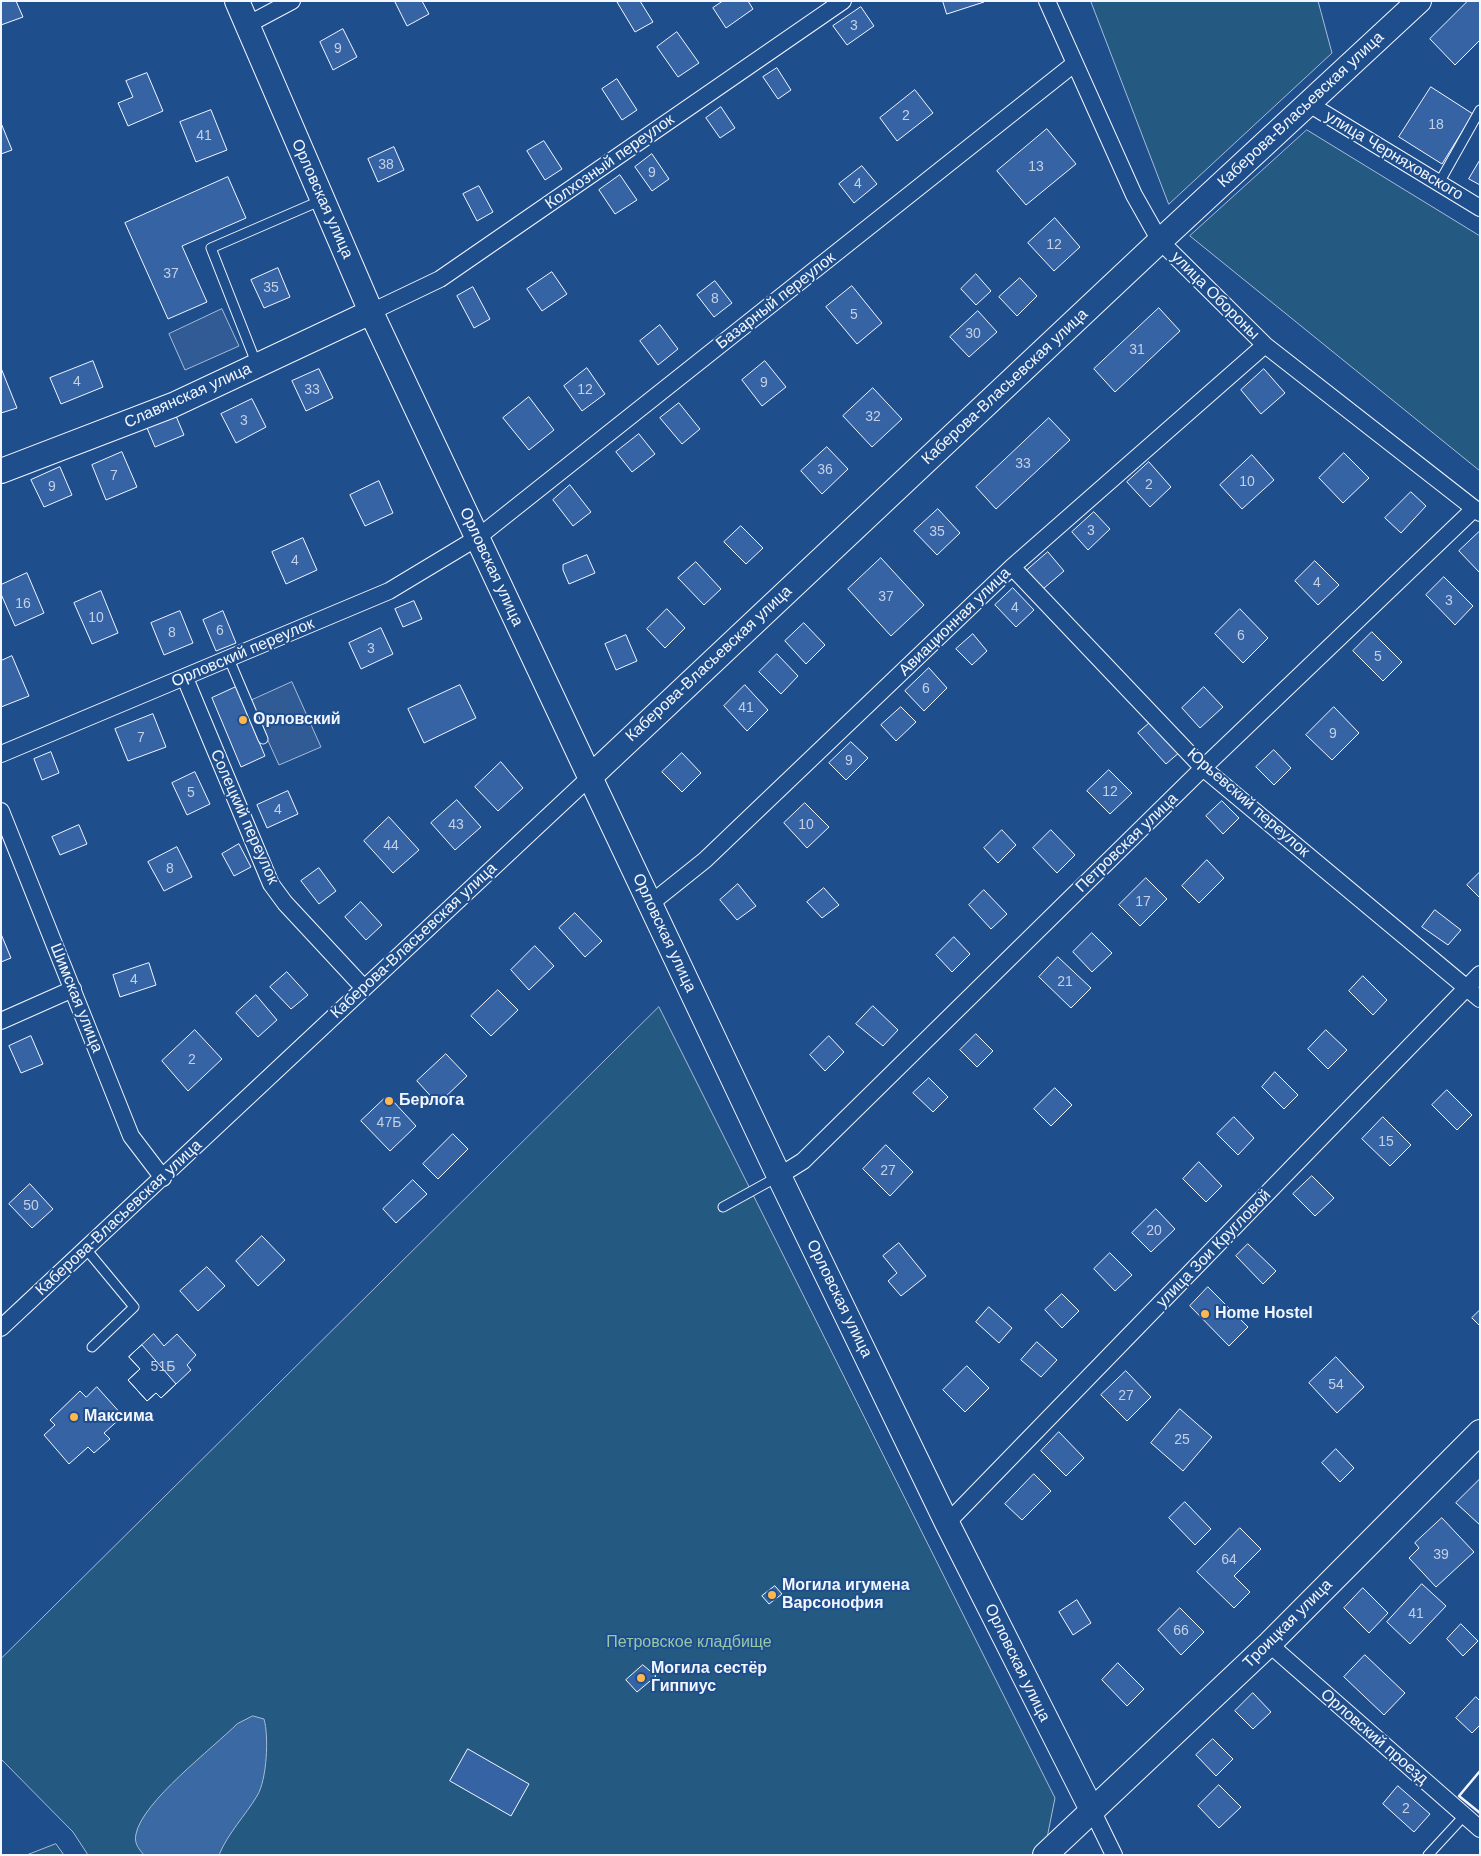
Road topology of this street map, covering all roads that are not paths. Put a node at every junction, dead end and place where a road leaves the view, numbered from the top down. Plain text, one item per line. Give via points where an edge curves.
1 (236, 1) edge
2 (292, 1) edge
3 (843, 1) edge
4 (1047, 1) edge
5 (1419, 1) edge
6 (247, 25) junction
7 (1074, 64) junction
8 (1309, 104) junction
9 (1480, 110) edge
10 (1439, 183) junction
11 (323, 200) junction
12 (1480, 208) edge
13 (1160, 241) junction
14 (372, 312) junction
15 (1265, 345) junction
16 (257, 365) junction
17 (1, 471) edge
18 (1477, 511) edge
19 (477, 538) junction
20 (1012, 567) junction
21 (229, 659) junction
22 (185, 678) junction
23 (263, 739) dead end
24 (1, 754) edge
25 (1203, 768) junction
26 (590, 777) junction
27 (1, 811) edge
28 (650, 904) junction
29 (1480, 974) edge
30 (364, 988) junction
31 (73, 989) junction
32 (1466, 989) junction
33 (1480, 999) edge
34 (1, 1021) edge
35 (779, 1176) junction
36 (163, 1178) junction
37 (723, 1207) dead end
38 (86, 1249) junction
39 (1, 1328) edge
40 (92, 1347) dead end
41 (1480, 1432) edge
42 (947, 1523) junction
43 (1269, 1644) junction
44 (1093, 1812) junction
45 (1464, 1816) junction
46 (1480, 1829) edge
47 (1046, 1855) edge
48 (1114, 1855) edge
49 (1428, 1855) edge

1 - 6 main road, Орловская улица
2 - 6 street
3 - 14 street, Колхозный переулок via 440,279
4 - 7 street, улица Обороны
5 - 8 main road, Каберова-Власьевская улица
6 - 11 main road, Орловская улица
7 - 13 street, улица Обороны via 1134,195
7 - 19 street, Базарный переулок
8 - 10 street, улица Черняховского
8 - 13 main road, Каберова-Власьевская улица
9 - 10 lane
10 - 12 street, улица Черняховского
11 - 14 main road, Орловская улица
11 - 16 lane via 211,248
13 - 15 street, улица Обороны
13 - 26 main road, Каберова-Власьевская улица
14 - 16 main road, Славянская улица
14 - 19 main road, Орловская улица
15 - 18 street, улица Обороны
15 - 20 street, Авиационная улица
16 - 17 main road, Славянская улица via 173,405
18 - 25 street, Петровская улица
19 - 21 street, Орловский переулок via 390,591
19 - 26 main road, Орловская улица
20 - 25 street, Юрьевский переулок
20 - 28 street, Авиационная улица via 705,860
21 - 22 street, Орловский переулок
21 - 23 lane
22 - 24 street, Орловский переулок
22 - 30 street, Солецкий переулок via 271,884
25 - 32 street, Юрьевский переулок
25 - 35 street, Петровская улица via 803,1161
26 - 28 main road, Орловская улица
26 - 30 street, Каберова-Власьевская улица
27 - 31 street, Шимская улица
28 - 35 main road, Орловская улица
29 - 32 street, улица Зои Кругловой
30 - 36 street, Каберова-Власьевская улица
31 - 34 street
31 - 36 street, Шимская улица via 131,1136
32 - 33 street, Юрьевский переулок
32 - 42 street, улица Зои Кругловой
35 - 37 lane
35 - 42 main road, Орловская улица
36 - 38 street, Каберова-Власьевская улица
38 - 39 street, Каберова-Власьевская улица
38 - 40 lane via 134,1307
41 - 43 main road, Троицкая улица
42 - 44 main road, Орловская улица
43 - 44 main road, Троицкая улица
43 - 45 street, Орловский проезд
44 - 47 main road, Троицкая улица
44 - 48 street, Орловская улица
45 - 46 street, Орловский проезд
45 - 49 lane

